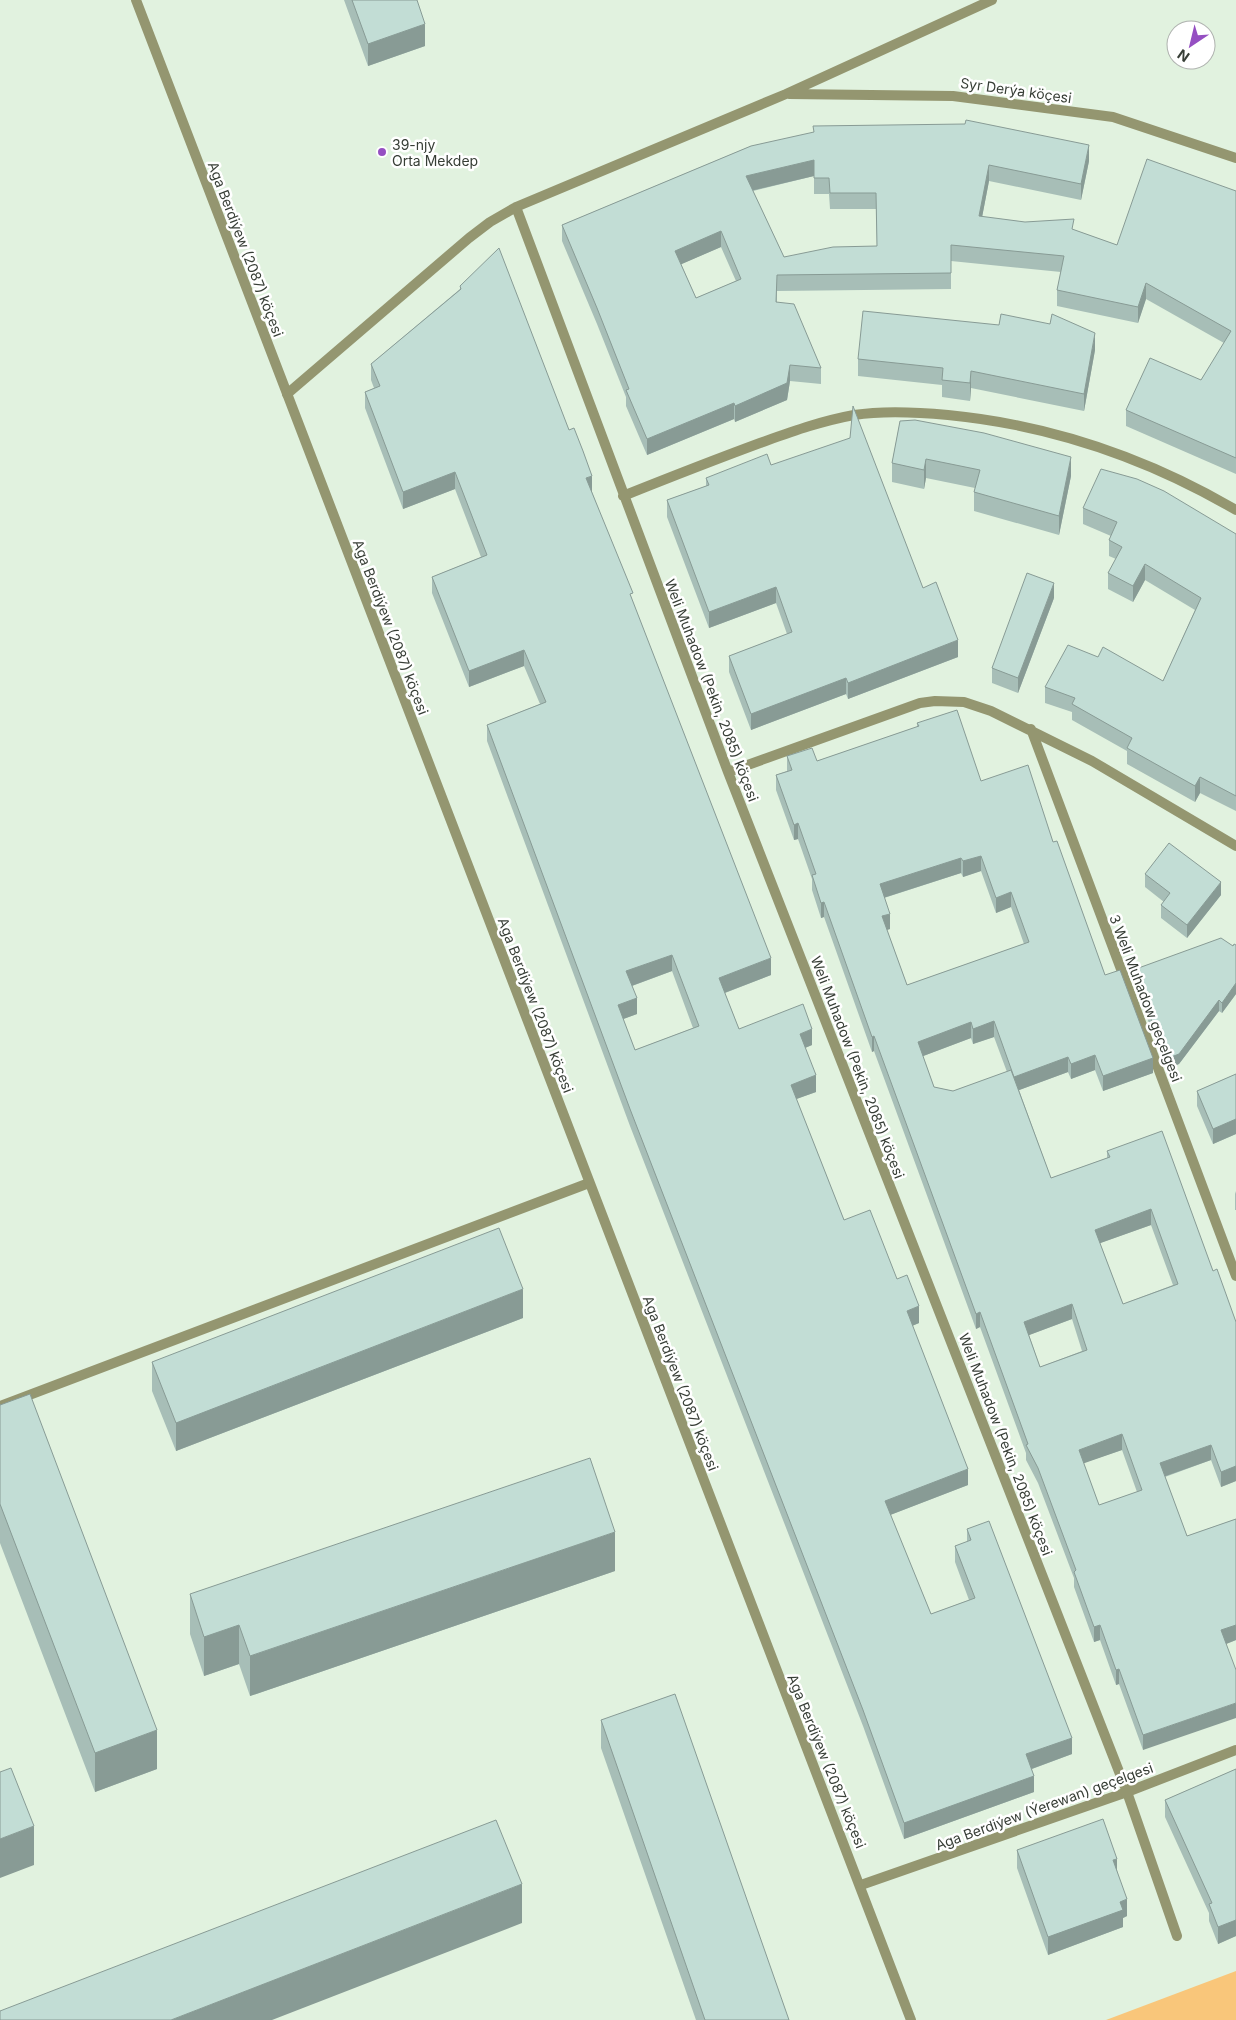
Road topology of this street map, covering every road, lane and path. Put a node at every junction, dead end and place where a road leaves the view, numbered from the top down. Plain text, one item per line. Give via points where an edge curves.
1 (136, 0) edge
2 (992, 0) edge
3 (786, 94) junction
4 (1236, 158) edge
5 (516, 207) junction
6 (287, 394) junction
7 (623, 496) junction
8 (1236, 510) edge
9 (1031, 729) junction
10 (728, 772) junction
11 (1236, 846) edge
12 (589, 1183) junction
13 (1236, 1276) edge
14 (0, 1406) edge
15 (1236, 1750) edge
16 (1127, 1792) junction
17 (861, 1886) junction
18 (1178, 1936) dead end
19 (911, 2020) edge

1 - 6 street, Aga Berdiýew (2087) köçesi
2 - 3 street
3 - 4 street, Syr Derýa köçesi via 954,96 1113,117
3 - 5 street
5 - 6 street via 469,238
5 - 7 street, Weli Muhadow (Pekin, 2085) köçesi
6 - 12 street, Aga Berdiýew (2087) köçesi
7 - 8 street via 814,424 855,415 904,411 970,417 1030,428 1102,448 1152,466
7 - 10 street, Weli Muhadow (Pekin, 2085) köçesi
9 - 10 street via 964,702 920,703
9 - 11 street
9 - 13 street, 3 Weli Muhadow geçelgesi
10 - 16 street, Weli Muhadow (Pekin, 2085) köçesi
12 - 14 street
12 - 17 street, Aga Berdiýew (2087) köçesi
15 - 16 street, Aga Berdiýew (Ýerewan) geçelgesi
16 - 17 street, Aga Berdiýew (Ýerewan) geçelgesi
16 - 18 street, Weli Muhadow (Pekin, 2085) köçesi
17 - 19 street, Aga Berdiýew (2087) köçesi

